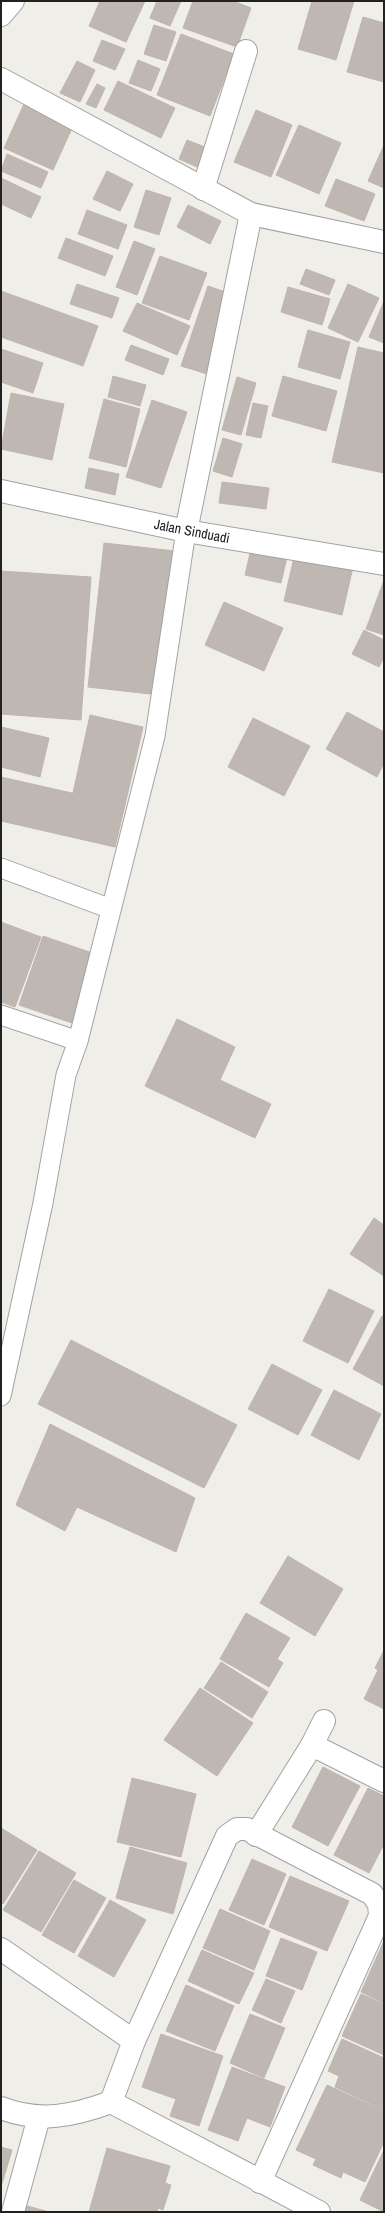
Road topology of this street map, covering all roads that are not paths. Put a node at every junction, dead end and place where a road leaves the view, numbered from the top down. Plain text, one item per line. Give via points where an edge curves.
1 (13, 1) edge
2 (1, 15) edge
3 (246, 51) dead end
4 (1, 79) edge
5 (203, 189) junction
6 (251, 214) junction
7 (384, 242) edge
8 (1, 491) edge
9 (186, 531) junction
10 (384, 564) edge
11 (1, 868) edge
12 (112, 909) junction
13 (1, 1015) edge
14 (78, 1041) junction
15 (1, 1396) edge
16 (324, 1721) dead end
17 (312, 1745) junction
18 (384, 1781) edge
19 (256, 1835) junction
20 (1, 1949) edge
21 (134, 2041) junction
22 (111, 2102) junction
23 (1, 2108) edge
24 (39, 2117) junction
25 (260, 2182) junction
26 (12, 2212) edge
27 (319, 2212) edge

1 - 2 street
3 - 5 street
4 - 5 street
5 - 6 street
6 - 7 street
6 - 9 street
8 - 9 street, Jalan Sinduadi
9 - 10 street, Jalan Sinduadi
9 - 12 lane via 155,736
11 - 12 lane
12 - 14 lane
13 - 14 lane
14 - 15 lane via 66,1074 44,1203
16 - 17 street
17 - 18 street
17 - 19 street
19 - 21 street via 247,1829 237,1829 227,1836
19 - 25 street via 372,1894 379,1904 380,1916
20 - 21 street
21 - 22 street
22 - 24 street via 65,2116
22 - 25 street
23 - 24 street
24 - 26 street
25 - 27 street

